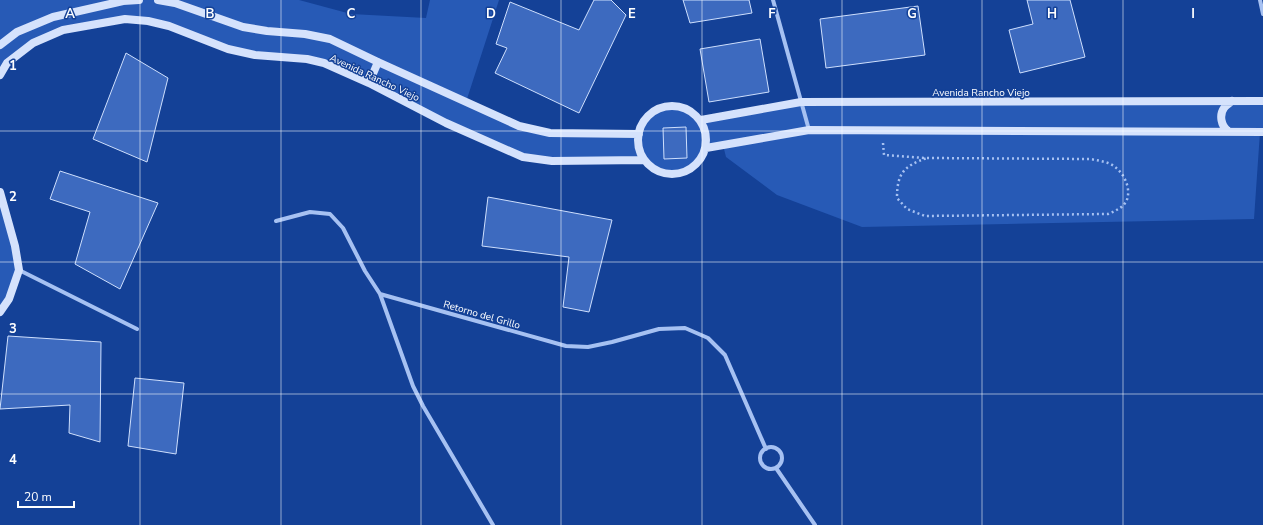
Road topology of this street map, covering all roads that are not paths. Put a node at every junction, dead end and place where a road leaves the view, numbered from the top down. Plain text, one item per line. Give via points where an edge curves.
1 (139, 0) edge
2 (158, 0) edge
3 (774, 0) edge
4 (1260, 0) edge
5 (1263, 14) edge
6 (0, 45) edge
7 (378, 62) junction
8 (0, 75) edge
9 (369, 83) junction
10 (1232, 101) junction
11 (1263, 101) edge
12 (800, 102) junction
13 (701, 120) junction
14 (809, 130) junction
15 (1228, 132) junction
16 (1263, 132) edge
17 (639, 134) junction
18 (706, 148) junction
19 (644, 160) junction
20 (0, 192) edge
21 (276, 221) dead end
22 (19, 270) junction
23 (380, 294) junction
24 (0, 312) edge
25 (137, 329) dead end
26 (766, 449) junction
27 (776, 468) junction
28 (493, 525) edge
29 (815, 525) edge

1 - 6 street via 123,1 53,17 17,32
2 - 7 street, Avenida Rancho Viejo via 175,3 242,27 330,39
3 - 12 street
4 - 5 street
7 - 9 street
7 - 17 street, Avenida Rancho Viejo via 519,126 550,132
8 - 9 street, Avenida Rancho Viejo via 6,63 33,43 63,30 125,19 169,26 228,49 254,55 307,59 324,63
9 - 19 street, Avenida Rancho Viejo via 446,123 523,157 552,161
10 - 11 street, Avenida Rancho Viejo
10 - 12 street, Avenida Rancho Viejo
10 - 15 street via 1224,108 1222,114 1221,122
12 - 13 street, Avenida Rancho Viejo
12 - 14 street
13 - 17 street via 686,108 666,106 648,115 642,122
13 - 18 street via 707,138
14 - 15 street
14 - 18 street
15 - 16 street
17 - 19 street via 638,141
18 - 19 street via 696,165 679,174 659,172
20 - 22 street
21 - 23 street via 310,212 330,214 343,228
22 - 24 street via 9,299
22 - 25 street
23 - 26 street, Retorno del Grillo via 566,346 588,347 659,329 684,328 708,338 724,355
23 - 28 street via 413,386
26 - 27 street via 762,452 761,463 765,467
26 - 27 street via 771,447 781,453 780,464
27 - 29 street

